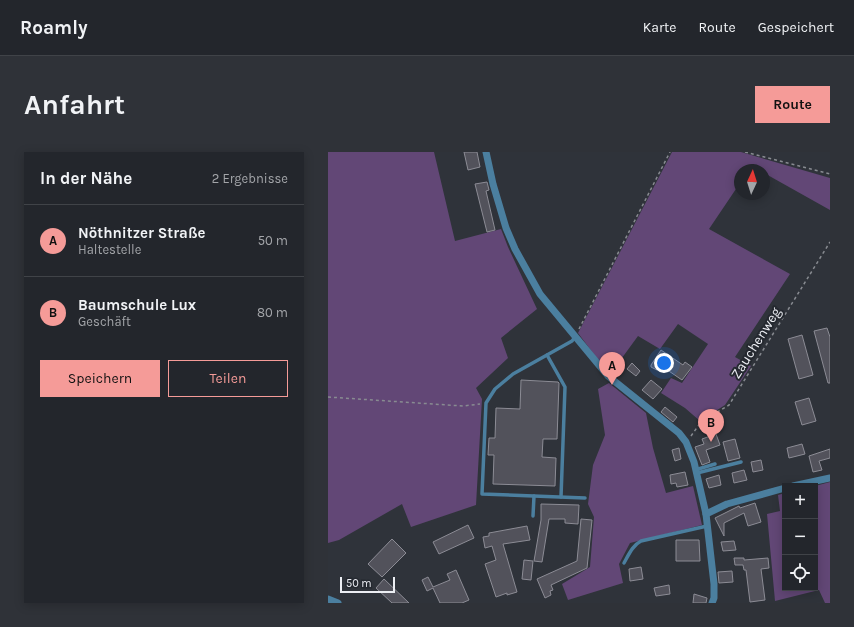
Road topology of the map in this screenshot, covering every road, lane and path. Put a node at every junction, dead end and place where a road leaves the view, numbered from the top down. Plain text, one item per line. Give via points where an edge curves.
1 (486, 152) edge
2 (670, 152) edge
3 (745, 152) edge
4 (830, 174) edge
5 (830, 242) edge
6 (575, 336) junction
7 (548, 355) junction
8 (328, 396) edge
9 (486, 404) junction
10 (686, 442) junction
11 (740, 462) dead end
12 (715, 464) dead end
13 (696, 472) junction
14 (830, 478) edge
15 (807, 483) edge
16 (782, 489) edge
17 (534, 496) junction
18 (561, 497) junction
19 (585, 498) dead end
20 (706, 514) junction
21 (533, 516) dead end
22 (708, 526) junction
23 (624, 563) dead end
24 (328, 599) edge
25 (338, 603) edge
26 (712, 603) edge

1 - 6 street via 504,220 515,249 540,294
2 - 6 path
3 - 4 path
5 - 10 path, Zauchenweg via 729,405 701,422
6 - 7 lane via 572,342
6 - 10 street via 608,376 679,433
7 - 9 lane via 513,374 495,389
7 - 18 lane via 565,387
8 - 9 path via 463,406
9 - 17 lane via 482,494
10 - 13 street
11 - 13 lane
12 - 13 lane
13 - 20 street
14 - 15 street
16 - 20 street via 727,504
17 - 18 lane
17 - 21 lane
18 - 19 lane
20 - 22 street
22 - 23 lane via 636,543
22 - 26 street via 714,584
24 - 25 street

